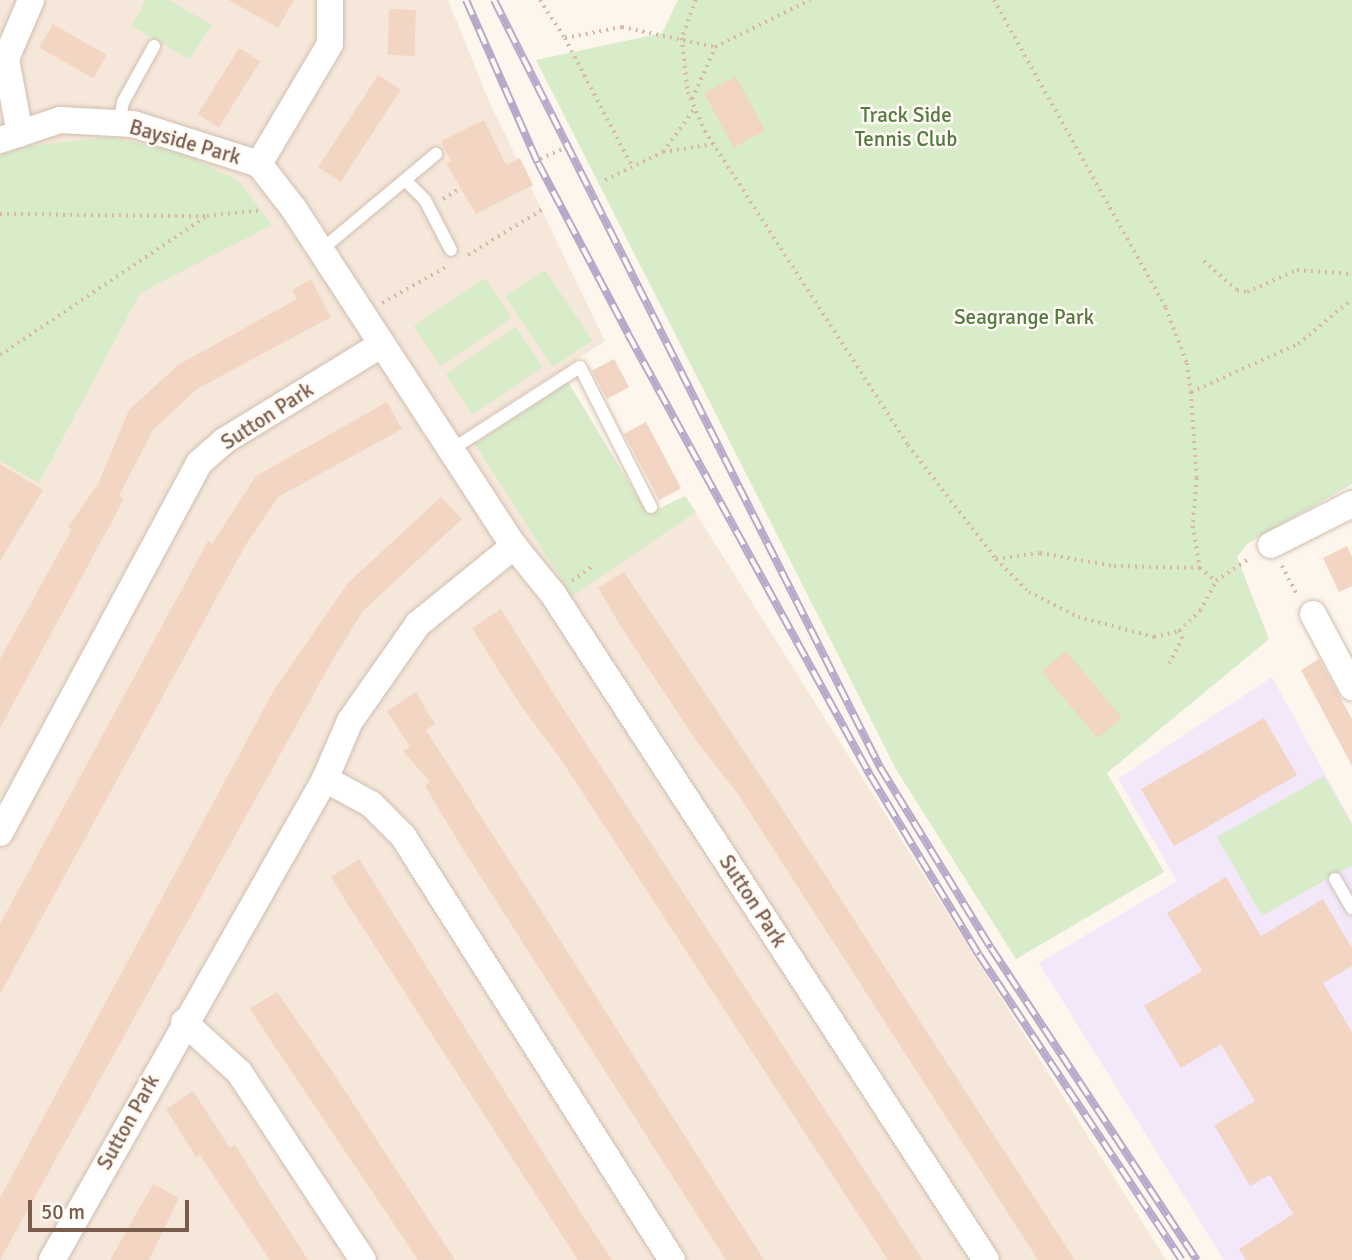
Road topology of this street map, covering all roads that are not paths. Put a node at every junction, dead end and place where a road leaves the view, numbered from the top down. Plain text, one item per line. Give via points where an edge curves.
1 (31, 0) edge
2 (330, 0) edge
3 (154, 47) dead end
4 (119, 123) junction
5 (10, 137) edge
6 (436, 154) dead end
7 (259, 164) junction
8 (405, 180) junction
9 (321, 250) junction
10 (451, 250) dead end
11 (382, 344) junction
12 (450, 450) junction
13 (1352, 503) edge
14 (651, 507) dead end
15 (1271, 545) road end
16 (514, 546) junction
17 (1313, 614) road end
18 (1352, 687) edge
19 (325, 779) junction
20 (0, 832) edge
21 (1335, 879) dead end
22 (1352, 908) edge
23 (184, 1021) junction
24 (52, 1260) edge
25 (363, 1260) edge
26 (672, 1260) edge
27 (986, 1260) edge

1 - 5 street, Bayside Park via 6,59
2 - 7 street via 330,44
3 - 4 lane via 123,102
4 - 5 street, Bayside Park via 60,120
4 - 7 street, Bayside Park
6 - 8 lane
7 - 9 street, Bayside Park
8 - 9 lane
8 - 10 lane via 425,200
9 - 11 street, Bayside Park
11 - 12 street, Sutton Park
11 - 20 street, Sutton Park via 224,441 199,463
12 - 14 lane via 580,367
12 - 16 street, Sutton Park
13 - 15 street
16 - 19 street, Sutton Park via 418,624 350,721
16 - 27 street, Sutton Park via 553,594
17 - 18 street
19 - 23 street, Sutton Park
19 - 26 street via 371,804 402,836
21 - 22 lane
23 - 24 street, Sutton Park
23 - 25 street via 239,1072

